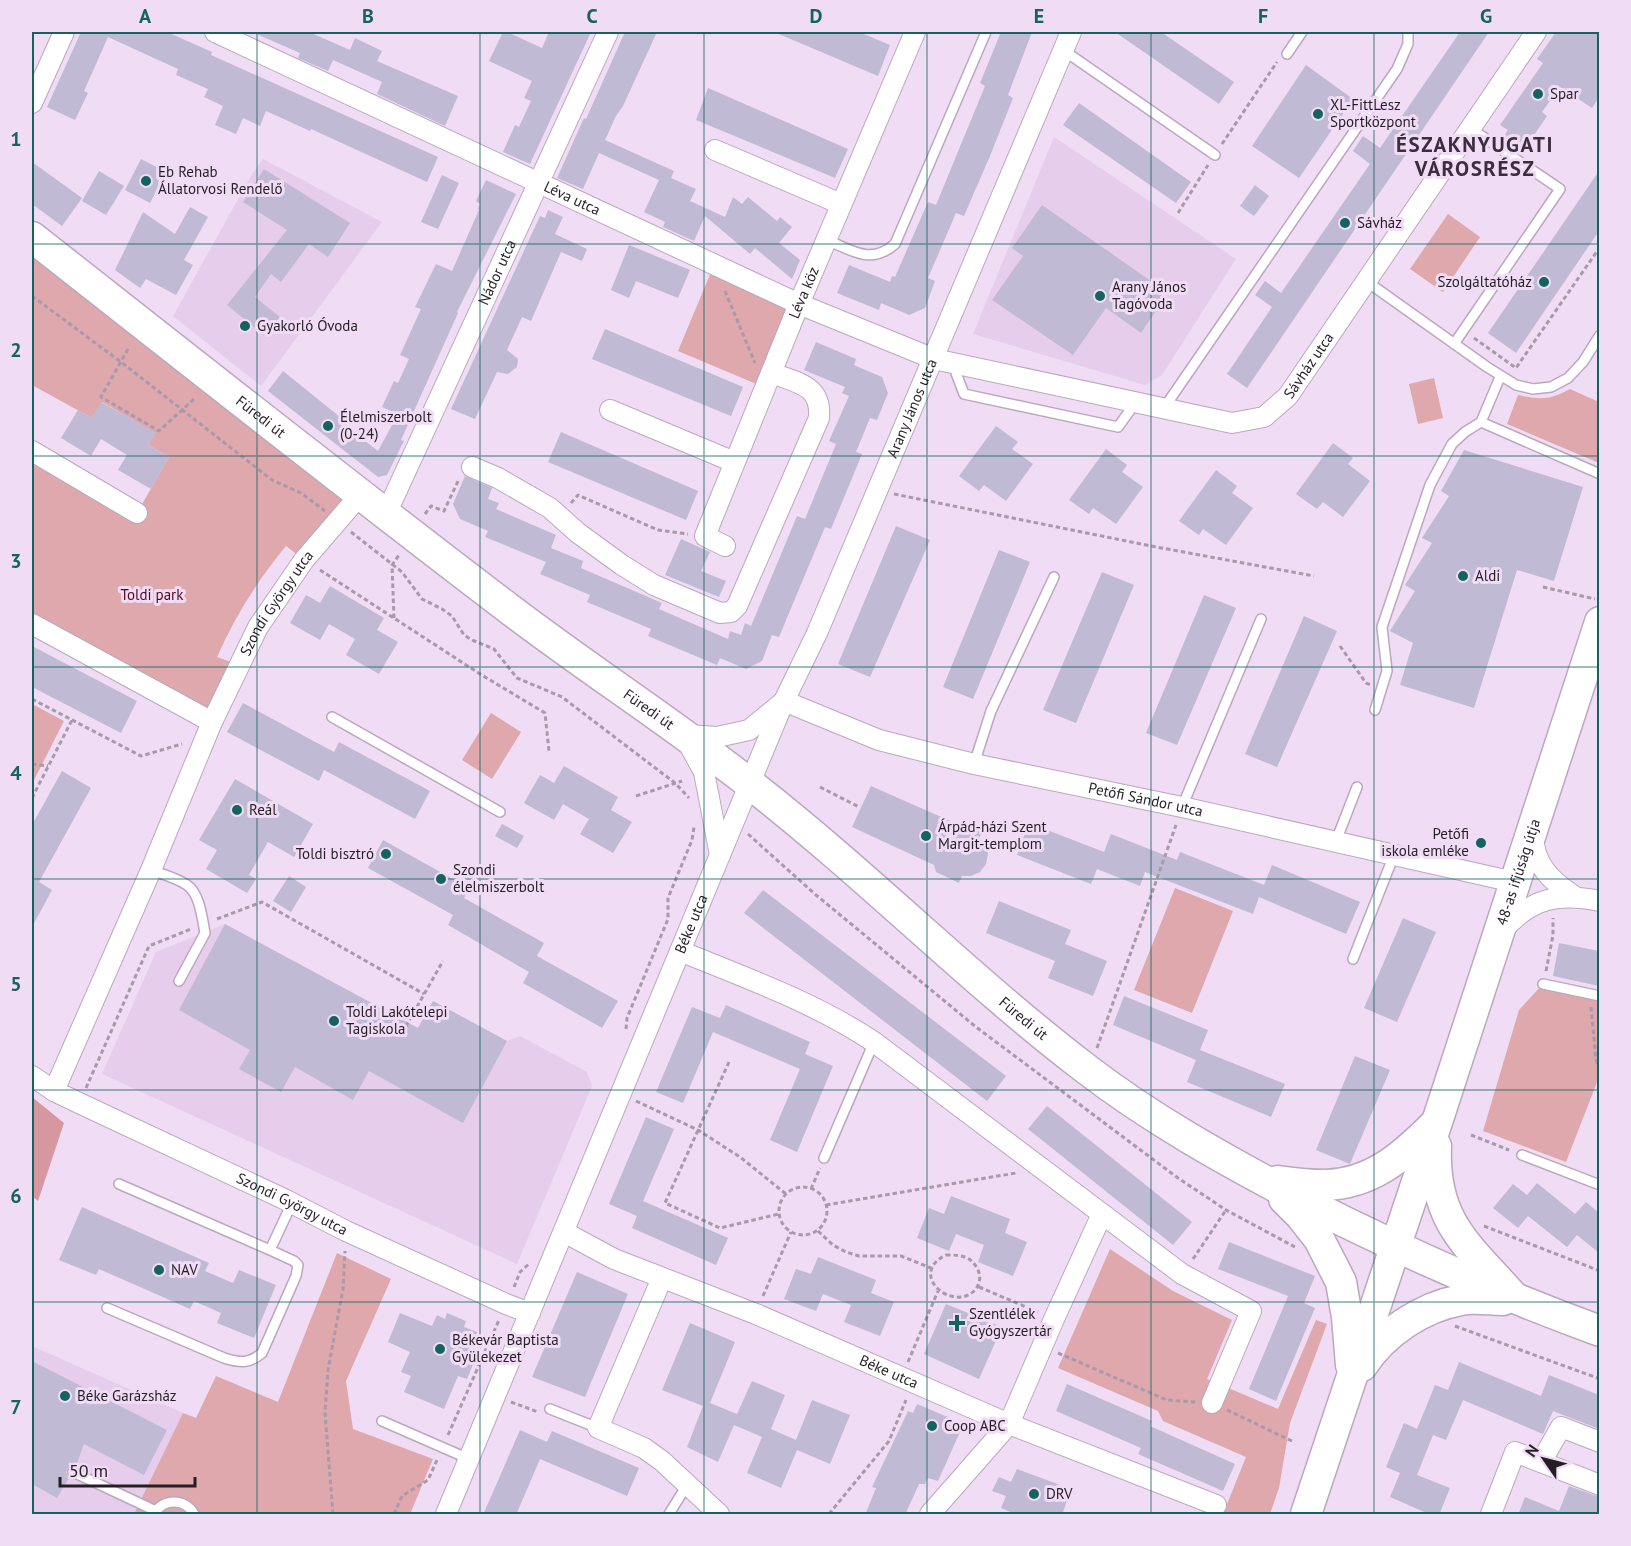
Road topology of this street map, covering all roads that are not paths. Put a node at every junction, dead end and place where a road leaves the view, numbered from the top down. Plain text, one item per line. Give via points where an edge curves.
1 (64, 32) edge
2 (215, 32) edge
3 (608, 32) edge
4 (915, 32) edge
5 (986, 32) edge
6 (1302, 32) edge
7 (1408, 32) edge
8 (1536, 32) edge
9 (1067, 41) edge
10 (1287, 54) road end
11 (32, 103) edge
12 (1470, 128) junction
13 (715, 150) dead end
14 (1215, 155) road end
15 (538, 183) junction
16 (841, 204) junction
17 (32, 237) edge
18 (827, 240) junction
19 (1366, 281) junction
20 (799, 304) junction
21 (1599, 336) edge
22 (1454, 344) junction
23 (943, 361) junction
24 (1500, 376) junction
25 (769, 381) junction
26 (1136, 402) junction
27 (1164, 408) junction
28 (610, 410) dead end
29 (1481, 422) junction
30 (32, 451) edge
31 (734, 462) junction
32 (467, 470) road end
33 (1599, 474) edge
34 (360, 495) junction
35 (137, 513) dead end
36 (386, 514) junction
37 (725, 546) dead end
38 (1054, 577) dead end
39 (1261, 619) dead end
40 (1599, 622) edge
41 (32, 624) edge
42 (784, 701) junction
43 (1375, 710) dead end
44 (332, 717) dead end
45 (208, 730) junction
46 (684, 735) junction
47 (974, 764) junction
48 (750, 784) junction
49 (1357, 786) dead end
50 (1182, 807) junction
51 (500, 812) dead end
52 (1533, 824) junction
53 (1336, 842) junction
54 (720, 855) junction
55 (1394, 855) junction
56 (151, 870) junction
57 (1514, 882) junction
58 (1574, 896) junction
59 (1599, 901) edge
60 (1498, 936) junction
61 (680, 951) junction
62 (1353, 959) dead end
63 (179, 981) dead end
64 (1543, 984) road end
65 (1599, 996) edge
66 (874, 1042) junction
67 (32, 1077) edge
68 (54, 1091) junction
69 (1437, 1122) junction
70 (1522, 1155) road end
71 (824, 1158) road end
72 (1264, 1180) junction
73 (119, 1184) dead end
74 (1599, 1185) edge
75 (292, 1203) junction
76 (1102, 1214) junction
77 (564, 1232) junction
78 (1395, 1247) junction
79 (270, 1250) junction
80 (662, 1278) junction
81 (1516, 1300) junction
82 (107, 1308) dead end
83 (530, 1313) junction
84 (1599, 1331) edge
85 (1352, 1381) junction
86 (1212, 1403) road end
87 (550, 1409) dead end
88 (382, 1421) dead end
89 (1009, 1424) junction
90 (598, 1428) junction
91 (1599, 1442) edge
92 (469, 1460) junction
93 (1541, 1462) junction
94 (73, 1472) dead end
95 (687, 1485) junction
96 (1599, 1485) edge
97 (1216, 1505) dead end
98 (155, 1513) edge
99 (194, 1515) edge
100 (446, 1515) edge
101 (669, 1515) edge
102 (719, 1515) edge
103 (930, 1515) edge
104 (1306, 1515) edge
105 (1491, 1515) edge

1 - 11 street
2 - 15 street, Léva utca
3 - 15 street, Nádor utca
4 - 16 street, Léva köz
5 - 18 lane via 895,244 872,256
6 - 10 lane
7 - 27 lane via 1408,44 1397,69
8 - 12 street, Sávház utca
9 - 14 lane
9 - 23 street, Arany János utca
12 - 19 street, Sávház utca
12 - 22 lane via 1560,189
13 - 16 street
15 - 20 street, Léva utca
15 - 36 street, Nádor utca
16 - 18 street, Léva köz
17 - 34 main road, Füredi út
18 - 20 street, Léva köz
19 - 22 lane
19 - 27 street, Sávház utca via 1288,396 1264,417 1232,423
20 - 23 street, Léva utca
20 - 25 street, Léva köz
21 - 24 lane via 1568,378 1551,387 1533,389
22 - 24 lane
23 - 26 street, Sávház utca
23 - 26 lane via 964,394 1118,427
23 - 42 street, Arany János utca via 878,490
24 - 29 lane
25 - 31 street, Léva köz
25 - 32 street via 808,387 820,405 819,418 731,612 720,613 654,585 613,559 550,508 498,478
26 - 27 street, Sávház utca
28 - 31 street
29 - 33 lane
29 - 43 lane via 1452,444 1430,485 1382,627 1387,671
30 - 35 street
31 - 37 street, Léva köz via 705,536
34 - 36 main road, Füredi út
34 - 45 street, Szondi György utca via 304,560 258,627
36 - 46 main road, Füredi út via 516,615
38 - 47 lane via 991,711
39 - 50 lane
40 - 52 main road, 48-as ifjúság útja
41 - 45 street
42 - 46 street via 749,730 717,737
42 - 47 street, Petőfi Sándor utca via 879,740
42 - 48 street, Arany János utca
44 - 51 lane
45 - 56 street, Szondi György utca
46 - 48 main road, Füredi út
46 - 54 street via 704,772
47 - 50 street, Petőfi Sándor utca
48 - 54 street, Béke utca
48 - 72 main road, Füredi út via 826,844 1032,1026 1088,1070 1131,1101
49 - 53 lane
50 - 53 street, Petőfi Sándor utca
52 - 57 main road, 48-as ifjúság útja
52 - 58 street via 1537,860 1557,885
53 - 55 street, Petőfi Sándor utca
54 - 61 street, Béke utca
55 - 57 street, Petőfi Sándor utca
55 - 62 lane
56 - 63 lane via 186,884 195,894 203,925 205,933
56 - 68 street, Szondi György utca
57 - 60 main road, 48-as ifjúság útja
58 - 59 street
58 - 60 street via 1536,903 1521,911
60 - 69 main road, 48-as ifjúság útja
61 - 66 street via 817,1008
61 - 77 street, Béke utca
64 - 65 lane
66 - 71 lane
66 - 76 street
67 - 68 street, Szondi György utca
68 - 75 street, Szondi György utca
69 - 72 main road via 1405,1154 1380,1171 1354,1181 1326,1185
69 - 78 main road, 48-as ifjúság útja
69 - 81 main road via 1439,1189 1448,1218 1467,1247
70 - 74 lane
72 - 78 main road
72 - 85 main road via 1319,1239 1341,1282
73 - 79 lane
75 - 79 lane
75 - 83 street, Szondi György utca
76 - 86 street via 1182,1274 1251,1311
76 - 89 street
77 - 80 street, Béke utca via 614,1259
77 - 83 street, Béke utca
78 - 81 main road
78 - 85 main road, 48-as ifjúság útja
79 - 82 lane via 294,1261 298,1269 262,1353 253,1361 240,1363 224,1358
80 - 89 street, Béke utca via 756,1314
80 - 90 street
81 - 84 main road
81 - 85 main road via 1462,1300 1421,1313 1372,1351
83 - 92 street, Béke utca
85 - 104 main road
87 - 90 lane
88 - 92 lane
89 - 97 street, Béke utca
89 - 103 street
90 - 95 street via 644,1448
91 - 93 street via 1561,1427
92 - 100 street, Béke utca
93 - 96 street
93 - 105 street via 1515,1452
94 - 98 lane
95 - 101 lane
95 - 102 street
98 - 99 lane via 174,1501 187,1506

